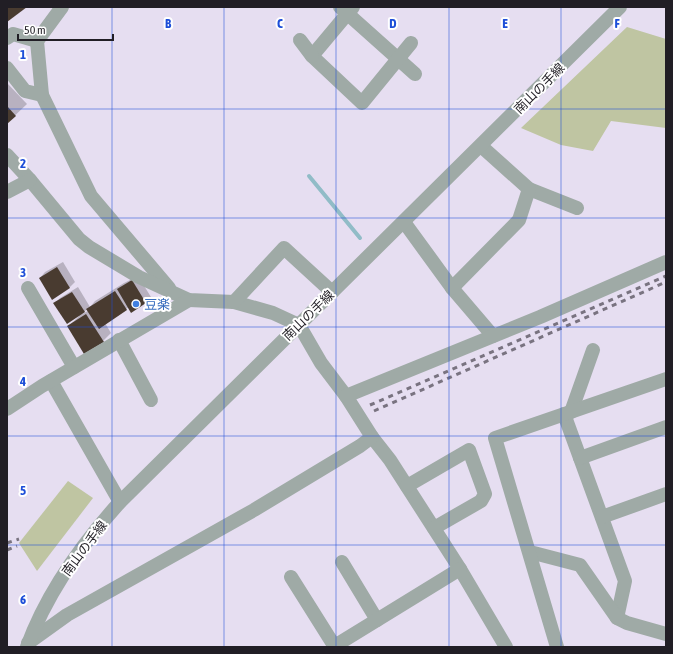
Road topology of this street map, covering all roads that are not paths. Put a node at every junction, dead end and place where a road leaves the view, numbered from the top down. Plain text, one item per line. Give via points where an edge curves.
1 (62, 7) edge
2 (620, 7) edge
3 (347, 10) edge
4 (7, 38) edge
5 (300, 40) dead end
6 (37, 41) junction
7 (411, 43) dead end
8 (312, 56) junction
9 (398, 59) junction
10 (7, 68) edge
11 (415, 74) dead end
12 (42, 95) junction
13 (480, 146) junction
14 (7, 155) edge
15 (30, 180) junction
16 (529, 189) junction
17 (7, 192) edge
18 (578, 208) dead end
19 (404, 222) junction
20 (666, 262) edge
21 (28, 288) dead end
22 (452, 288) junction
23 (172, 292) junction
24 (332, 292) junction
25 (190, 300) junction
26 (234, 302) junction
27 (299, 325) junction
28 (493, 336) junction
29 (119, 340) junction
30 (593, 350) dead end
31 (74, 367) junction
32 (666, 379) edge
33 (51, 381) junction
34 (346, 396) junction
35 (151, 400) dead end
36 (7, 409) edge
37 (567, 413) junction
38 (666, 427) edge
39 (372, 437) junction
40 (580, 458) junction
41 (407, 486) junction
42 (666, 494) edge
43 (120, 502) junction
44 (602, 517) junction
45 (434, 528) junction
46 (530, 552) junction
47 (342, 562) dead end
48 (460, 569) junction
49 (292, 577) dead end
50 (617, 618) junction
51 (377, 620) junction
52 (666, 634) edge
53 (27, 645) edge
54 (502, 645) edge
55 (334, 647) edge
56 (557, 647) edge

1 - 6 street
2 - 13 street, 南山の手線
3 - 8 street
3 - 9 street
4 - 6 street via 13,34
5 - 8 street
6 - 12 street
7 - 9 street
8 - 9 street via 362,103
9 - 11 street
10 - 12 street via 25,90
12 - 23 street via 90,196
13 - 16 street
13 - 19 street, 南山の手線
14 - 15 street
15 - 17 street
15 - 23 street via 89,247 139,277
16 - 18 street
16 - 22 street via 519,220
19 - 22 street
19 - 24 street, 南山の手線
20 - 28 street
21 - 31 street
22 - 28 street
23 - 25 street
24 - 26 street via 284,248
24 - 27 street, 南山の手線
25 - 26 street
25 - 29 street
26 - 27 street via 274,313
27 - 34 street via 321,363
27 - 43 street, 南山の手線
28 - 34 street
29 - 31 street
29 - 35 street
30 - 37 street
31 - 33 street
32 - 37 street
33 - 36 street
33 - 43 street
34 - 39 street
37 - 40 street
37 - 46 street via 495,438
38 - 40 street
39 - 41 street
39 - 53 street via 254,510 68,615
40 - 44 street
41 - 45 street
41 - 45 street via 469,450 485,494 481,500
42 - 44 street
43 - 53 street, 南山の手線 via 97,527 67,568 41,612
44 - 50 street via 625,581
45 - 48 street
46 - 50 street via 580,565
46 - 56 street
47 - 51 street
48 - 51 street
48 - 54 street
49 - 55 street
50 - 52 street
51 - 55 street

